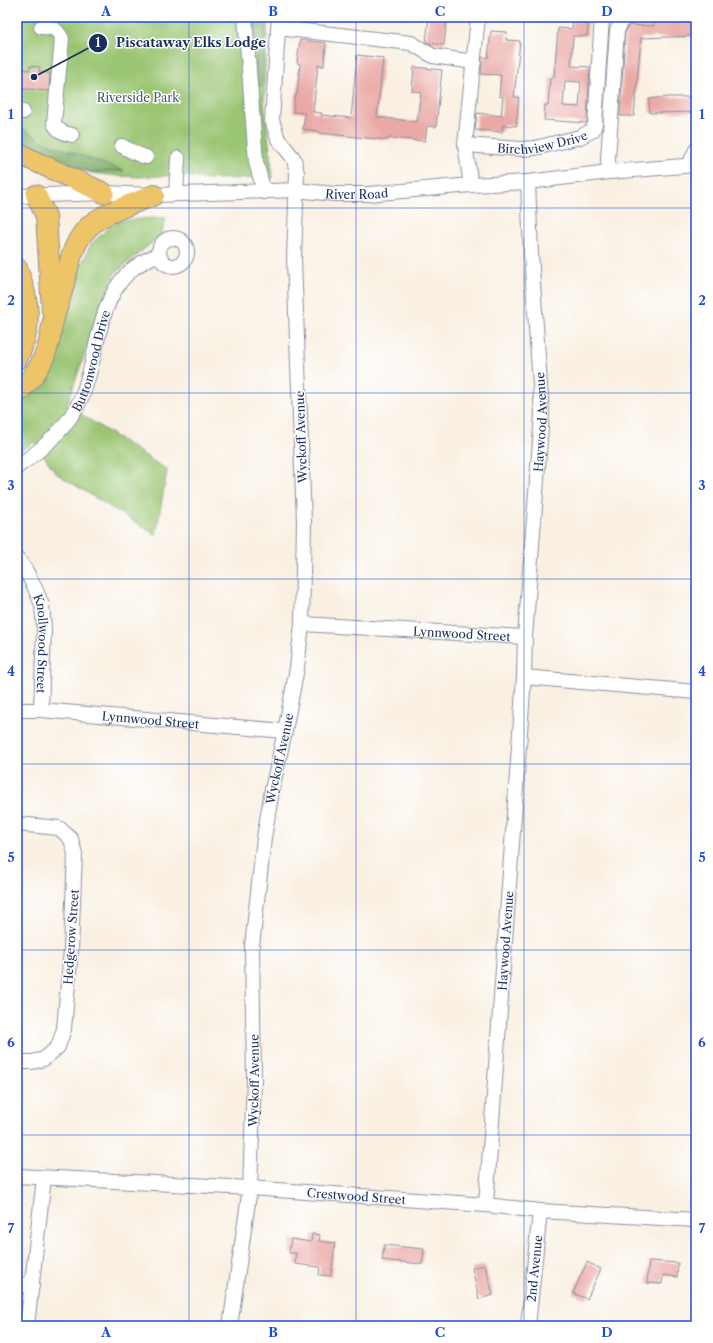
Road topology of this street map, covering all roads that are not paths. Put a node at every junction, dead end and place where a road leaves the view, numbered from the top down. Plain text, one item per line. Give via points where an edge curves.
1 (245, 17) edge
2 (478, 17) edge
3 (602, 17) edge
4 (623, 17) edge
5 (279, 22) edge
6 (41, 26) dead end
7 (474, 62) junction
8 (72, 135) dead end
9 (465, 145) junction
10 (122, 146) dead end
11 (696, 150) edge
12 (17, 152) edge
13 (146, 157) dead end
14 (178, 158) dead end
15 (693, 165) edge
16 (609, 172) junction
17 (528, 182) junction
18 (471, 185) junction
19 (296, 190) junction
20 (264, 192) junction
21 (104, 193) junction
22 (176, 194) junction
23 (154, 195) junction
24 (26, 196) edge
25 (159, 254) dead end
26 (17, 268) edge
27 (53, 322) junction
28 (17, 359) edge
29 (17, 393) edge
30 (17, 467) edge
31 (17, 558) edge
32 (302, 624) junction
33 (525, 637) junction
34 (524, 677) junction
35 (696, 692) edge
36 (17, 710) edge
37 (41, 710) junction
38 (285, 731) junction
39 (17, 824) edge
40 (17, 1062) edge
41 (17, 1176) edge
42 (44, 1178) junction
43 (250, 1188) junction
44 (486, 1205) junction
45 (540, 1211) junction
46 (696, 1220) edge
47 (17, 1284) edge
48 (32, 1286) junction
49 (27, 1326) edge
50 (230, 1326) edge
51 (528, 1326) edge

1 - 20 street via 251,161
2 - 7 street
3 - 9 street, Birchview Drive via 593,130 580,137 535,148
4 - 16 street via 617,31
5 - 7 street via 411,43 433,56
5 - 19 street via 272,120 278,139 294,159 297,173
6 - 8 street via 53,28 62,39 54,123 56,128
7 - 9 street
9 - 18 street
10 - 13 street
11 - 15 street
12 - 21 highway
14 - 22 street
15 - 16 street, River Road
16 - 17 street, River Road
17 - 18 street, River Road
17 - 33 street, Haywood Avenue via 542,414
18 - 19 street, River Road via 368,194
19 - 20 street, River Road
19 - 32 street, Wyckoff Avenue via 294,260 304,521
20 - 22 street, River Road
21 - 23 street, River Road
21 - 24 street, River Road
22 - 23 street, River Road
23 - 27 highway via 105,216 83,234 71,256
24 - 27 highway via 46,216
25 - 30 street, Buttonwood Drive via 143,261 120,281 105,313 89,375 71,416 45,446
26 - 28 highway via 27,296 28,313 27,331
27 - 29 highway via 43,360 26,385
31 - 37 street, Knollwood Street via 25,568 42,605 44,629
32 - 33 street, Lynnwood Street
32 - 38 street, Wyckoff Avenue
33 - 34 street, Haywood Avenue
34 - 35 street
34 - 44 street, Haywood Avenue
36 - 37 street, Lynnwood Street
37 - 38 street, Lynnwood Street
38 - 43 street, Wyckoff Avenue via 264,838 252,946 254,1079
39 - 40 street, Hedgerow Street via 59,828 71,839 75,854 64,1030 58,1047 44,1059
41 - 42 street, Crestwood Street
42 - 43 street, Crestwood Street
42 - 48 street
43 - 44 street, Crestwood Street
43 - 50 street, Wyckoff Avenue
44 - 45 street, Crestwood Street
45 - 46 street, Crestwood Street
45 - 51 street, 2nd Avenue
47 - 48 street
48 - 49 street

